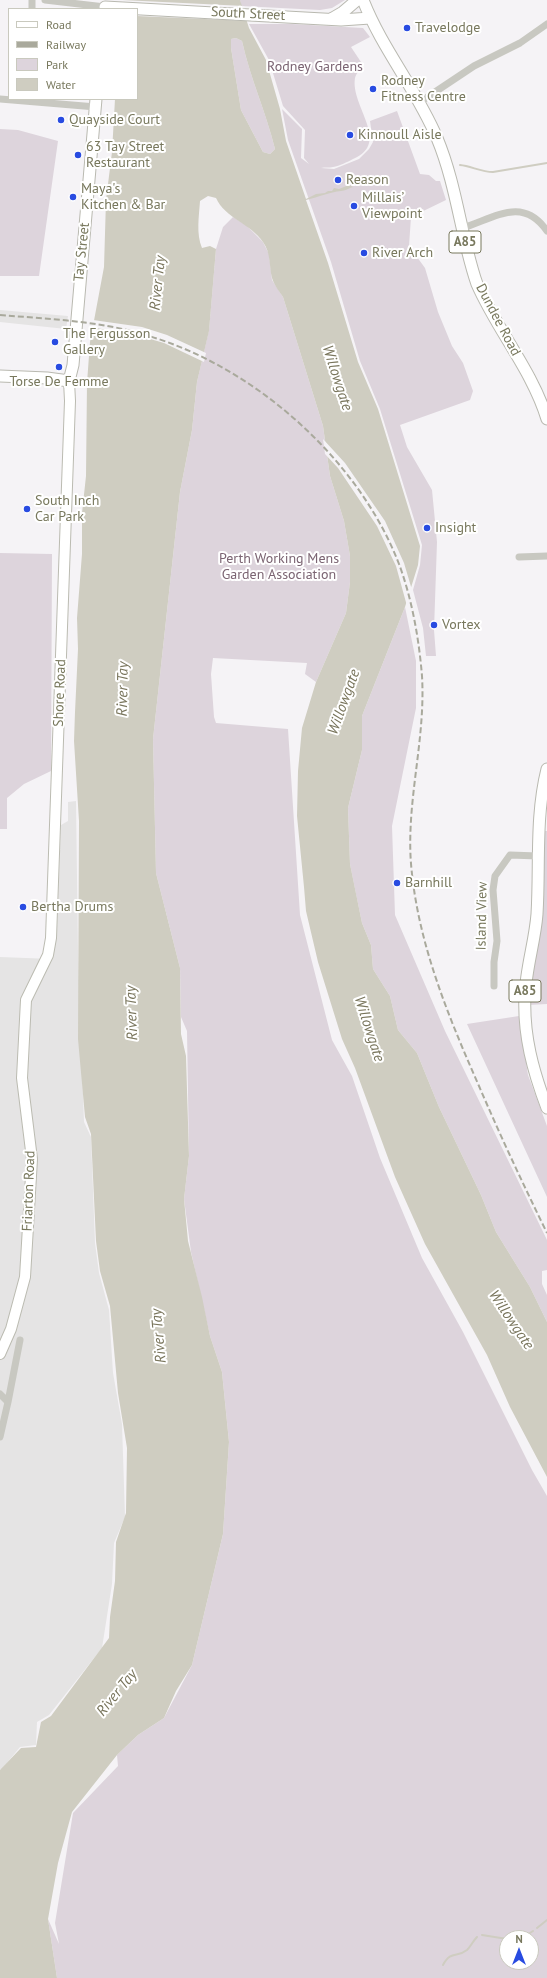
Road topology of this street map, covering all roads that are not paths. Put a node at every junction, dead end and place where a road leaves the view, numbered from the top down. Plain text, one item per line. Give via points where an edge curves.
1 (45, 0) edge
2 (357, 0) edge
3 (363, 0) edge
4 (104, 5) edge
5 (117, 8) edge
6 (138, 9) edge
7 (331, 18) junction
8 (370, 18) junction
9 (547, 24) edge
10 (25, 100) edge
11 (420, 102) junction
12 (96, 103) edge
13 (462, 228) junction
14 (547, 231) edge
15 (0, 376) edge
16 (69, 381) junction
17 (547, 418) edge
18 (547, 556) edge
19 (519, 557) dead end
20 (547, 770) edge
21 (538, 856) junction
22 (494, 986) dead end
23 (26, 1000) joint
24 (547, 1108) edge
25 (20, 1340) dead end
26 (0, 1354) edge
27 (0, 1394) edge
28 (8, 1402) junction
29 (0, 1438) edge

1 - 4 street
2 - 7 main road
3 - 8 main road, Dundee Road / A85
4 - 5 main road, South Street
6 - 7 main road, South Street
7 - 8 main road, South Street
8 - 11 main road, Dundee Road / A85
9 - 11 street via 520,43 474,66
10 - 12 street
11 - 13 main road, Dundee Road / A85 via 447,165
12 - 16 main road, Tay Street via 73,365
13 - 14 street via 497,214 518,211 540,222
13 - 17 main road, Dundee Road / A85 via 477,283 525,370
15 - 16 main road
16 - 23 street, Shore Road via 51,938 48,955
18 - 19 street
20 - 21 main road, A85 via 541,794
21 - 22 street, Island View via 510,855 495,876 493,890 497,941
21 - 24 main road, A85 via 537,915 527,978 525,1016 528,1049
23 - 26 street, Friarton Road via 22,1078 32,1159 25,1277 11,1329
25 - 28 street
27 - 28 street
28 - 29 street

